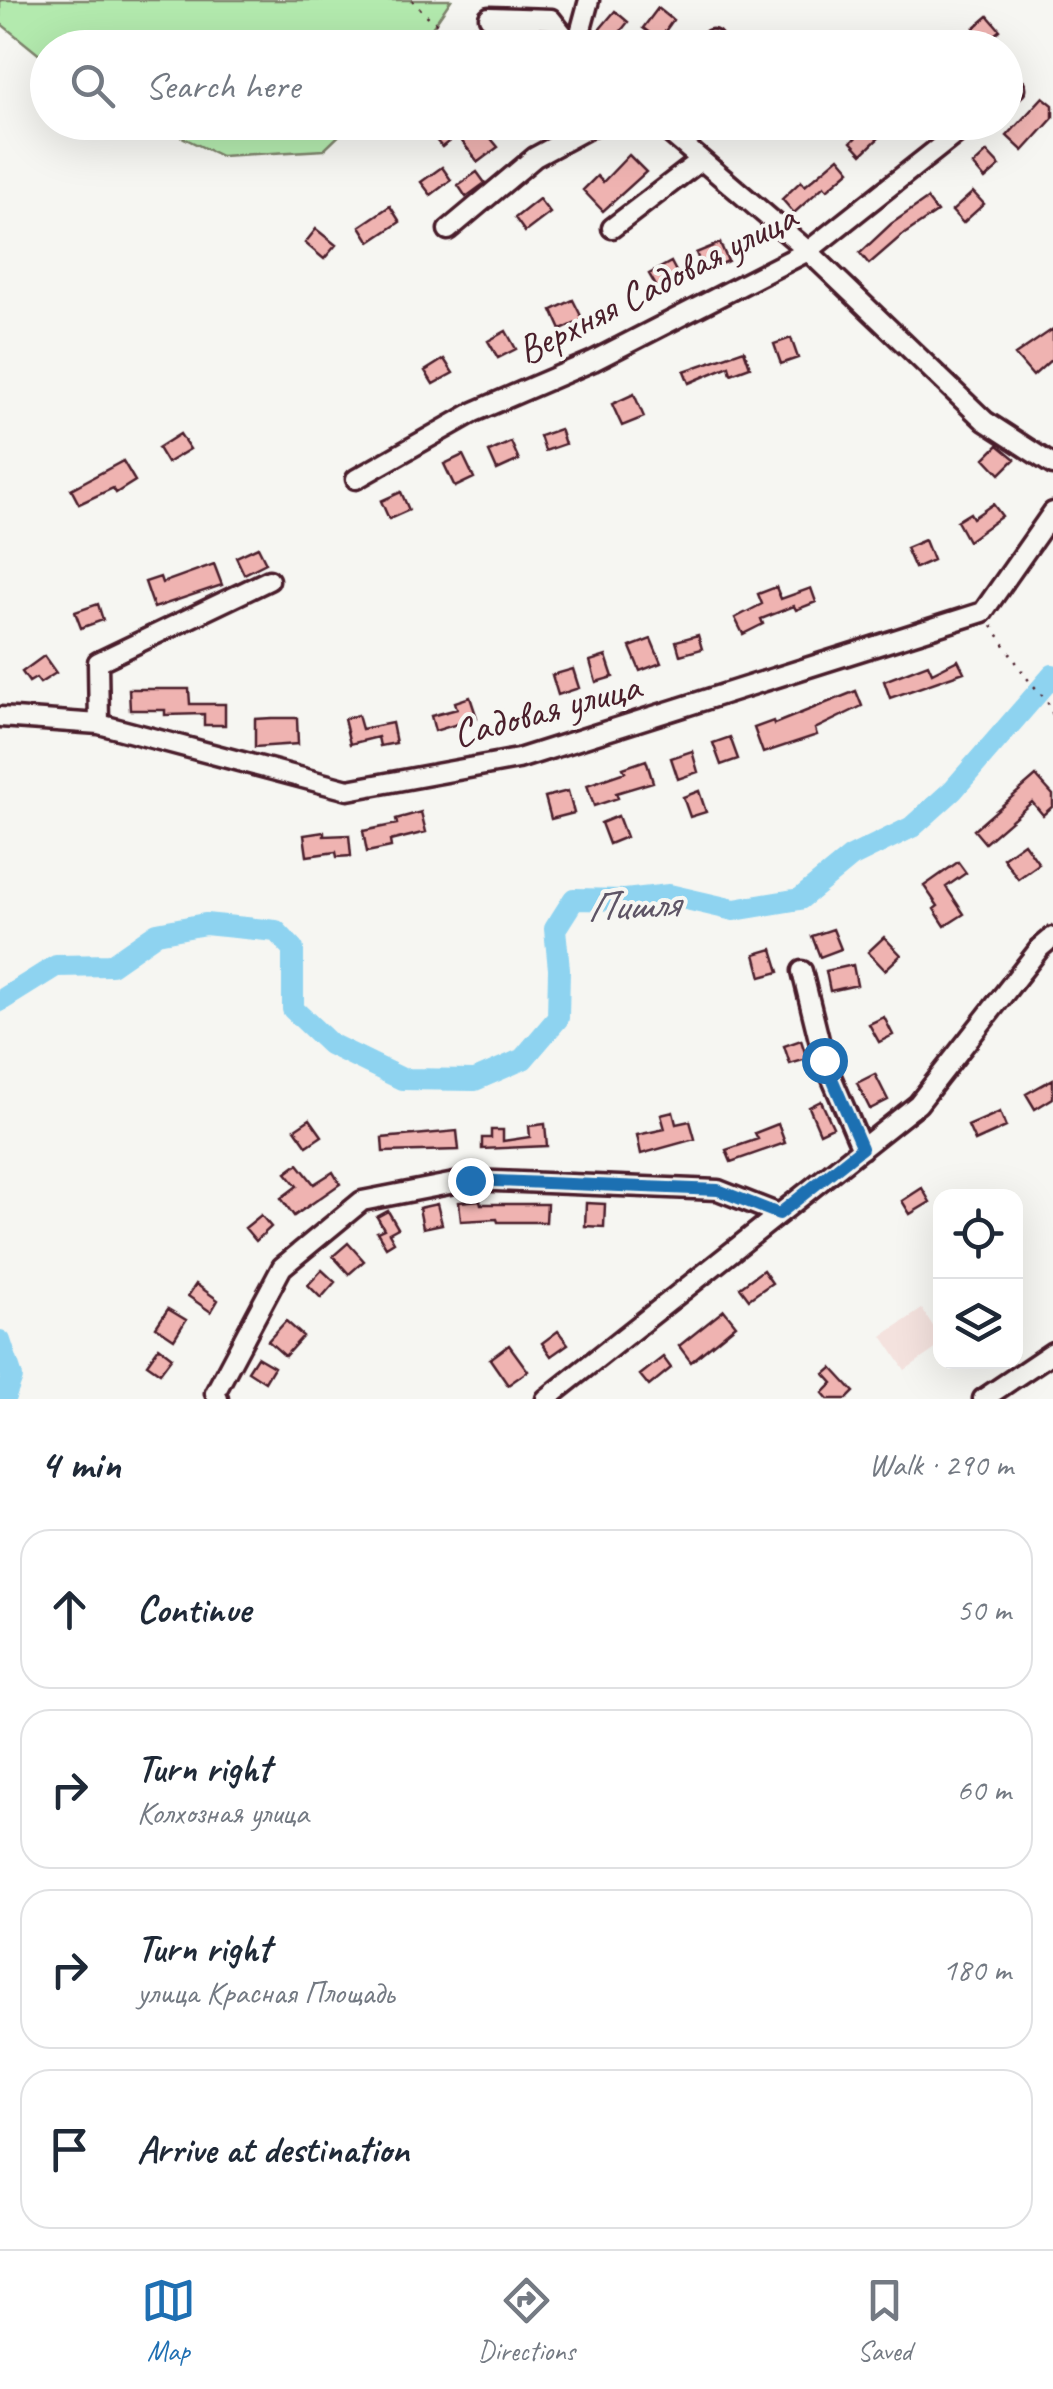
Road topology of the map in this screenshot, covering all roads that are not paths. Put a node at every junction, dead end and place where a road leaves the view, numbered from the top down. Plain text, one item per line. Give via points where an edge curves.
1 (589, 0) edge
2 (488, 17) road end
3 (560, 30) edge
4 (580, 30) edge
5 (566, 140) edge
6 (677, 140) edge
7 (948, 140) edge
8 (701, 160) junction
9 (612, 228) dead end
10 (448, 230) dead end
11 (808, 251) junction
12 (1053, 464) edge
13 (356, 479) dead end
14 (1053, 512) edge
15 (269, 580) dead end
16 (0, 716) edge
17 (99, 724) junction
18 (1053, 937) edge
19 (802, 970) dead end
20 (862, 1148) junction
21 (779, 1214) junction
22 (1053, 1352) edge
23 (218, 1399) edge
24 (546, 1399) edge
25 (984, 1399) edge

1 - 4 street
2 - 3 street via 551,19
5 - 10 street via 534,157
6 - 8 street
7 - 11 street, Верхняя Садовая улица
8 - 9 street
8 - 11 street
11 - 12 street via 986,421
11 - 13 street, Верхняя Садовая улица via 593,361 474,412
14 - 17 street, Садовая улица via 983,612 518,760 348,790
15 - 17 street via 98,662
16 - 17 street, Садовая улица
18 - 20 street via 918,1104
19 - 20 street via 824,1060
20 - 21 street
21 - 23 street via 718,1190 470,1180 362,1201 282,1267
21 - 24 street
22 - 25 street

